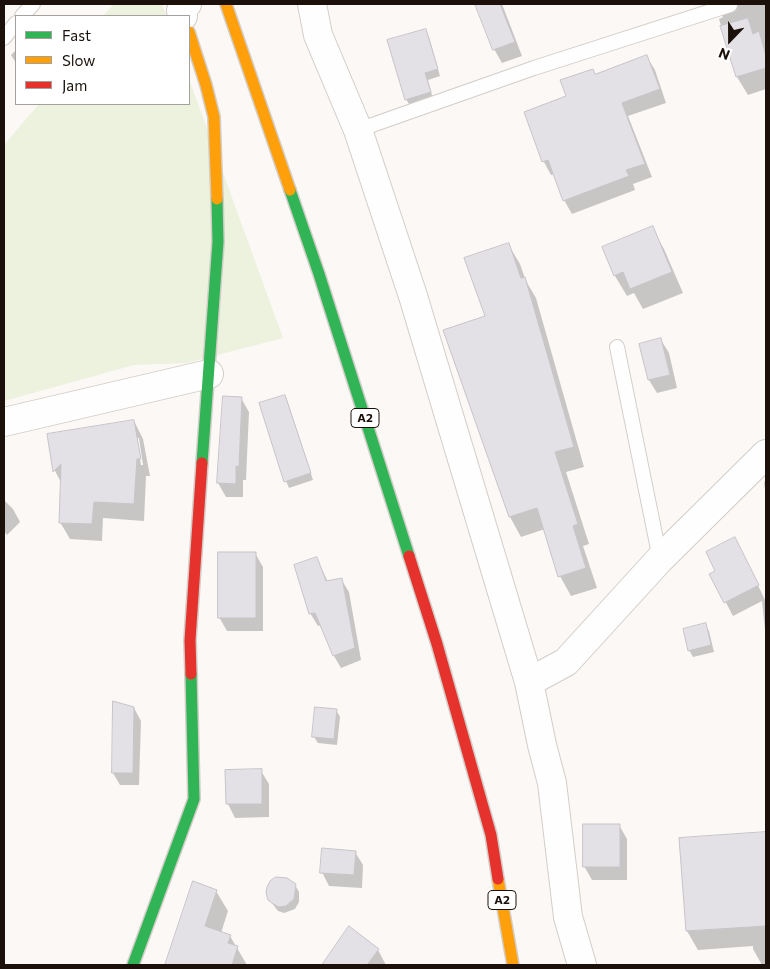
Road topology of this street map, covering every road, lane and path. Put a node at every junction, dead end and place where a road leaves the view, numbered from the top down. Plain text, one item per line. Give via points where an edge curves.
1 (32, 4) edge
2 (187, 4) edge
3 (226, 4) edge
4 (312, 4) edge
5 (730, 5) dead end
6 (23, 15) edge
7 (183, 15) edge
8 (15, 24) edge
9 (190, 35) edge
10 (4, 38) edge
11 (358, 130) junction
12 (617, 347) dead end
13 (209, 374) junction
14 (4, 422) edge
15 (766, 454) edge
16 (660, 559) junction
17 (529, 682) junction
18 (133, 965) edge
19 (513, 965) edge
20 (582, 965) edge

1 - 6 lane
2 - 7 street via 181,11
3 - 19 main road, A2 via 319,274 437,644 491,836
4 - 11 street via 318,35
5 - 11 lane via 534,68
8 - 10 lane
9 - 13 main road via 214,117 218,242
11 - 17 street via 413,296
12 - 16 lane
13 - 14 street
13 - 18 main road via 190,640 194,799
15 - 16 street
16 - 17 street via 566,662
17 - 20 street via 552,782 568,917

